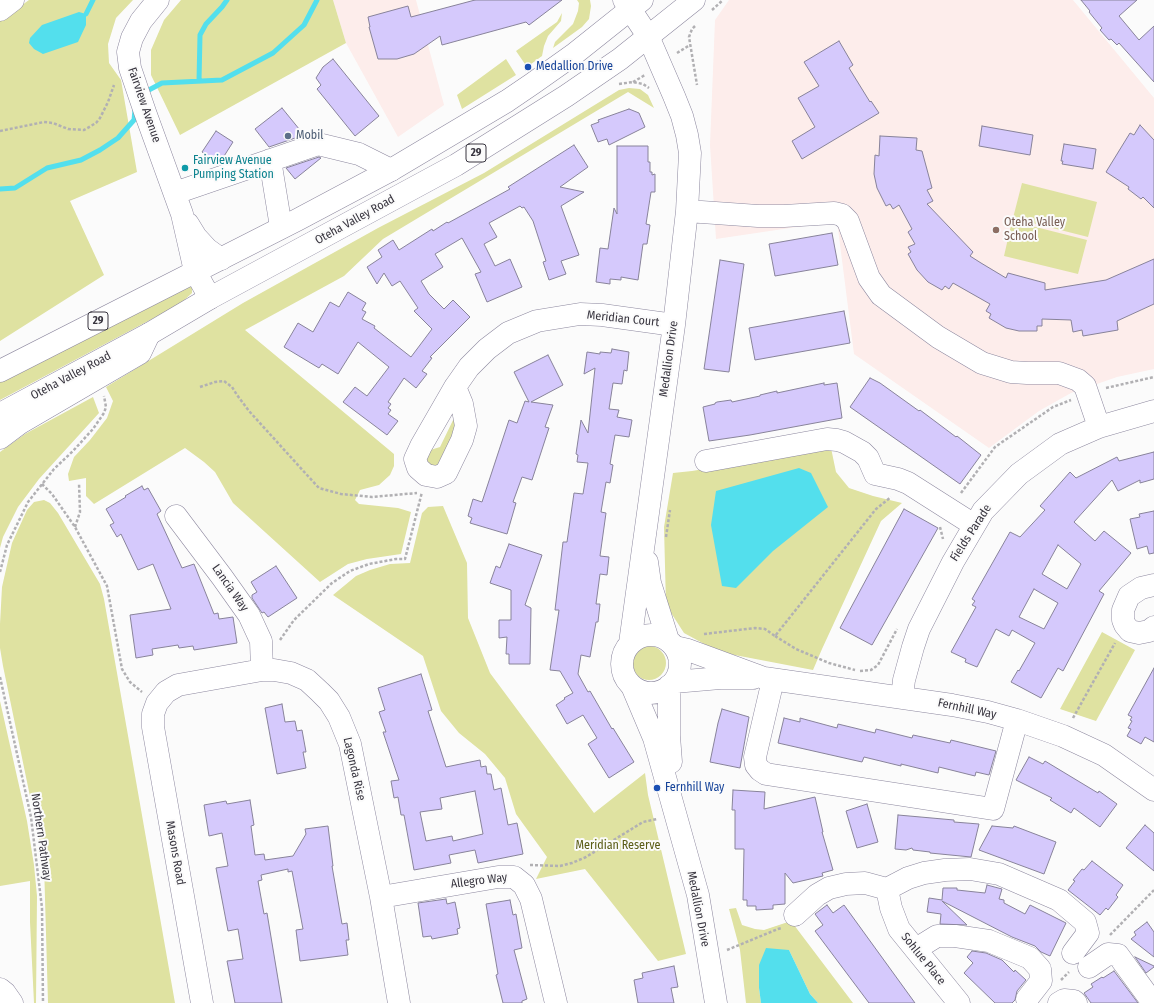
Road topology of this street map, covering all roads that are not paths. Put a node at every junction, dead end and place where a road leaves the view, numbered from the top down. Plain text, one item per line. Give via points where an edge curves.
1 (13, 0) edge
2 (158, 0) edge
3 (632, 3) edge
4 (701, 7) edge
5 (0, 10) edge
6 (648, 36) junction
7 (270, 160) junction
8 (391, 170) junction
9 (175, 193) junction
10 (687, 211) junction
11 (182, 214) junction
12 (281, 227) junction
13 (221, 259) junction
14 (195, 271) junction
15 (210, 298) junction
16 (674, 325) junction
17 (150, 334) junction
18 (0, 371) edge
19 (455, 387) junction
20 (1154, 411) edge
21 (0, 414) edge
22 (1099, 427) junction
23 (0, 438) edge
24 (706, 461) dead end
25 (176, 516) dead end
26 (974, 525) junction
27 (644, 541) junction
28 (1154, 586) edge
29 (1154, 627) edge
30 (630, 643) junction
31 (672, 644) junction
32 (268, 670) junction
33 (768, 679) junction
34 (671, 684) junction
35 (632, 686) junction
36 (902, 697) junction
37 (157, 703) joint
38 (1017, 720) junction
39 (1154, 790) edge
40 (676, 815) junction
41 (887, 889) junction
42 (381, 897) junction
43 (789, 922) road end
44 (916, 950) junction
45 (1073, 953) dead end
46 (1089, 967) dead end
47 (0, 989) edge
48 (1027, 999) dead end
49 (12, 1003) edge
50 (202, 1003) edge
51 (399, 1003) edge
52 (556, 1003) edge
53 (716, 1003) edge
54 (959, 1003) edge
55 (1059, 1003) edge
56 (1076, 1003) edge
57 (1153, 1003) edge

1 - 5 main road
2 - 9 main road, Fairview Avenue via 136,29 129,46 125,84 145,112
3 - 6 main road, Medallion Drive
3 - 8 main road, 29 via 563,62 513,97
4 - 6 main road, Oteha Valley Road / 29
6 - 10 main road, Medallion Drive via 682,116 687,135 690,153
6 - 15 main road, Oteha Valley Road / 29 via 620,59 566,96 456,165
7 - 8 main road via 318,144 359,154
7 - 9 main road
7 - 12 main road
8 - 12 main road, 29
9 - 11 main road, Fairview Avenue
10 - 16 main road, Medallion Drive
10 - 22 main road via 758,216 834,213 842,215 848,221 867,272 881,295 938,337 982,363 1011,372 1059,373 1078,380 1085,386
11 - 13 main road, Fairview Avenue via 196,237
11 - 14 main road, Fairview Avenue
12 - 13 main road, 29
13 - 14 main road, 29
14 - 15 main road, Fairview Avenue
14 - 18 main road, 29
15 - 17 main road, Oteha Valley Road / 29
16 - 19 main road, Meridian Court via 580,314 537,321 508,333 487,349 469,367
16 - 27 main road, Medallion Drive
17 - 21 main road, Oteha Valley Road / 29
17 - 23 main road via 140,353 20,422
19 - 19 main road, Meridian Court via 462,404 466,426 462,440 446,472 424,484 415,459
20 - 22 main road, Fields Parade
22 - 26 main road, Fields Parade via 1060,444 1019,474 982,511
24 - 26 main road via 837,440 862,452 868,458 875,474 908,483
25 - 32 main road, Lancia Way via 249,616 261,641
26 - 36 main road, Fields Parade via 919,629 904,680
27 - 30 main road, Medallion Drive
27 - 31 main road, Medallion Drive via 650,583
28 - 29 main road via 1141,588 1129,596 1123,610 1123,620 1130,631 1139,633
30 - 31 main road via 636,638 652,634
30 - 35 main road via 621,662 624,675
31 - 33 main road, Fernhill Way
31 - 34 main road via 678,654 680,668
32 - 37 main road, Lagonda Rise via 178,685 166,692
32 - 42 main road, Lagonda Rise via 291,673 307,680 329,701 339,717 350,744
33 - 34 main road, Fernhill Way via 720,678
33 - 36 main road, Fernhill Way
33 - 38 main road via 755,757 756,765 766,774 993,809
34 - 35 main road via 659,692 648,693
34 - 40 main road, Medallion Drive via 669,736
35 - 40 main road, Medallion Drive via 654,738
36 - 38 main road, Fernhill Way
37 - 50 main road, Masons Road via 153,714 153,727
38 - 39 main road, Fernhill Way via 1063,736 1104,755
40 - 53 main road, Medallion Drive via 698,895
41 - 43 main road via 865,883 829,888 811,900
41 - 44 main road, Sohlue Place via 899,928
41 - 45 main road via 908,878 945,870 970,869 999,874 1059,900 1085,922 1088,933
42 - 51 main road, Lagonda Rise
42 - 52 main road, Allegro Way via 498,876 514,877 524,884 531,900
44 - 48 main road via 937,936 955,936 989,942 1030,958 1040,969 1041,981
44 - 54 main road, Sohlue Place
46 - 57 main road via 1108,954 1118,955
47 - 49 main road
55 - 56 main road via 1064,1000

